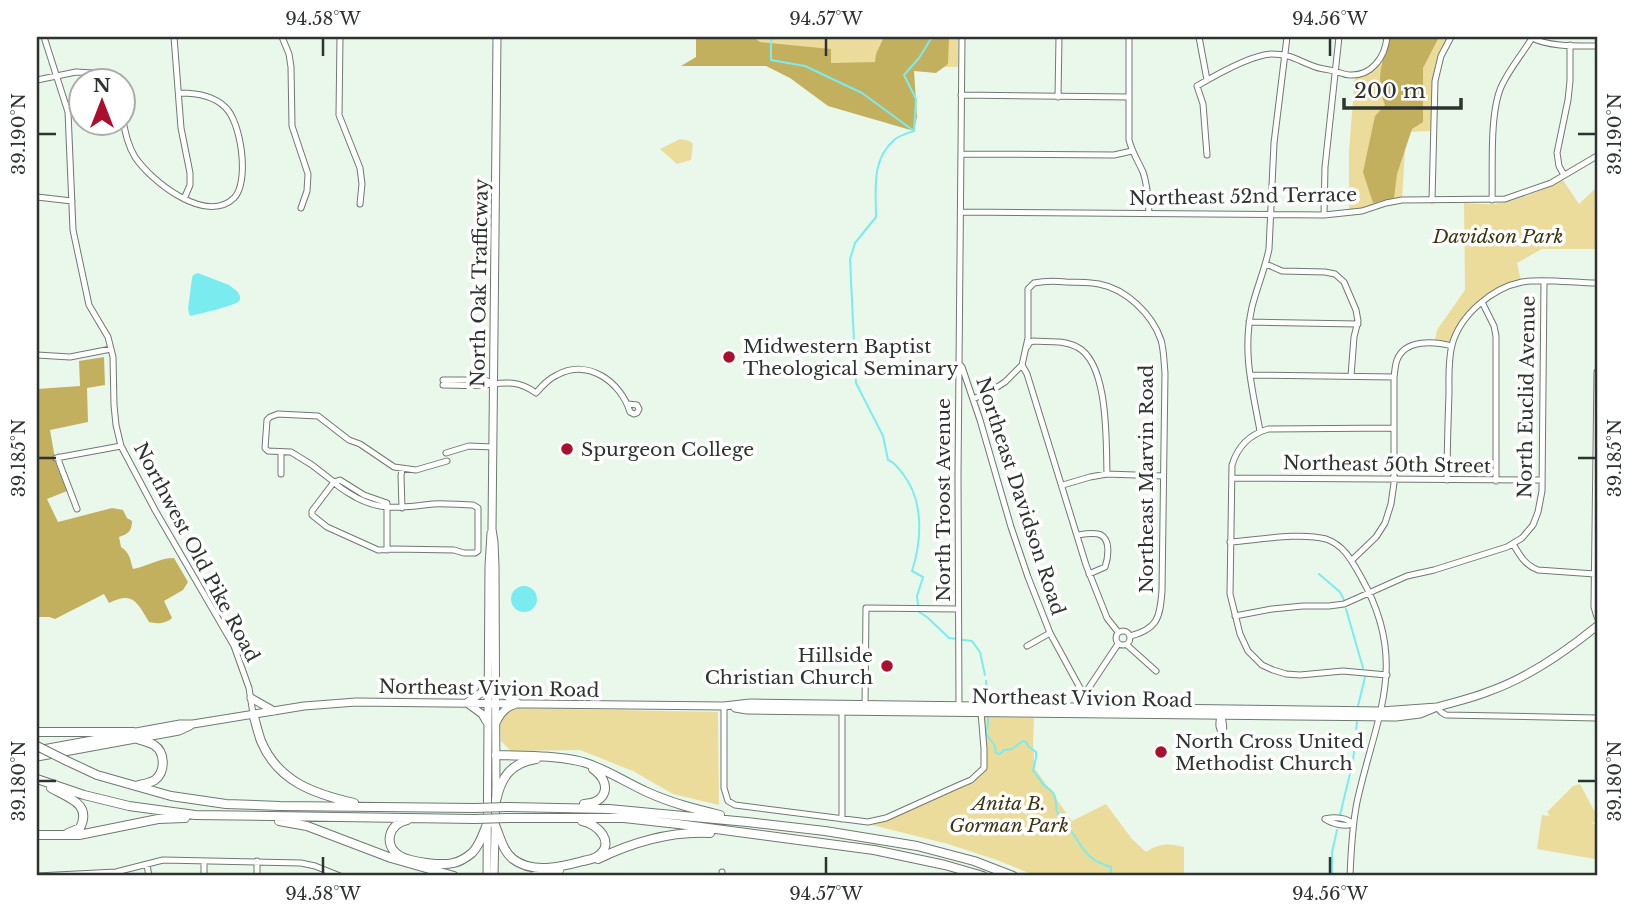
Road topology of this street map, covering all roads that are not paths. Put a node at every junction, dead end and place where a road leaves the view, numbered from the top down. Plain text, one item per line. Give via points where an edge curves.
1 (44, 37) edge
2 (174, 37) edge
3 (282, 37) edge
4 (340, 37) edge
5 (497, 37) edge
6 (962, 37) edge
7 (1059, 37) edge
8 (1129, 37) edge
9 (1199, 37) edge
10 (1287, 37) edge
11 (1339, 37) edge
12 (1387, 37) edge
13 (1451, 37) edge
14 (1532, 37) edge
15 (1570, 45) junction
16 (1597, 46) edge
17 (1284, 56) junction
18 (1335, 71) junction
19 (66, 74) edge
20 (58, 75) junction
21 (1208, 79) junction
22 (37, 80) edge
23 (180, 93) junction
24 (961, 95) junction
25 (1058, 97) junction
26 (1129, 97) junction
27 (127, 136) edge
28 (1132, 151) junction
29 (961, 154) junction
30 (1207, 155) dead end
31 (1597, 156) edge
32 (1564, 175) junction
33 (37, 197) edge
34 (184, 199) junction
35 (1432, 200) junction
36 (1492, 200) junction
37 (72, 201) junction
38 (360, 204) dead end
39 (301, 208) dead end
40 (961, 212) junction
41 (1149, 214) junction
42 (1270, 214) junction
43 (1324, 215) junction
44 (1266, 264) junction
45 (1544, 282) junction
46 (1597, 283) edge
47 (1482, 302) junction
48 (1250, 322) junction
49 (1358, 324) junction
50 (1452, 346) junction
51 (1026, 348) junction
52 (111, 349) junction
53 (37, 355) edge
54 (959, 365) junction
55 (1022, 365) junction
56 (1597, 372) edge
57 (1250, 375) junction
58 (1350, 376) junction
59 (1394, 377) junction
60 (443, 383) dead end
61 (494, 383) junction
62 (973, 399) junction
63 (628, 404) dead end
64 (1394, 428) junction
65 (1260, 431) junction
66 (121, 446) junction
67 (493, 447) junction
68 (281, 452) junction
69 (446, 453) dead end
70 (447, 461) dead end
71 (402, 469) junction
72 (281, 474) dead end
73 (1107, 474) junction
74 (1163, 476) junction
75 (1232, 478) junction
76 (1394, 479) junction
77 (1447, 480) junction
78 (1496, 481) junction
79 (1542, 481) junction
80 (334, 482) junction
81 (1063, 485) junction
82 (387, 507) junction
83 (402, 508) junction
84 (77, 509) dead end
85 (479, 529) junction
86 (492, 529) junction
87 (1078, 534) junction
88 (1230, 542) junction
89 (1513, 544) junction
90 (387, 550) junction
91 (1352, 560) junction
92 (1089, 574) junction
93 (1595, 574) junction
94 (1370, 593) junction
95 (958, 609) junction
96 (1235, 616) junction
97 (1597, 617) edge
98 (1597, 626) edge
99 (1118, 632) junction
100 (1050, 633) junction
101 (1130, 636) junction
102 (1118, 644) junction
103 (1127, 645) junction
104 (1027, 646) dead end
105 (1156, 671) dead end
106 (1387, 675) junction
107 (491, 680) junction
108 (1084, 695) junction
109 (251, 698) junction
110 (466, 703) junction
111 (491, 703) junction
112 (518, 704) junction
113 (724, 706) junction
114 (1437, 707) junction
115 (865, 708) junction
116 (1188, 708) junction
117 (959, 709) junction
118 (981, 709) junction
119 (1087, 710) junction
120 (275, 711) junction
121 (842, 711) junction
122 (1220, 712) junction
123 (253, 714) junction
124 (1380, 714) junction
125 (1181, 715) junction
126 (1597, 718) edge
127 (491, 725) junction
128 (37, 732) edge
129 (135, 736) junction
130 (37, 748) edge
131 (496, 755) junction
132 (37, 757) edge
133 (37, 780) edge
134 (134, 786) junction
135 (496, 786) junction
136 (496, 801) junction
137 (371, 806) junction
138 (562, 808) junction
139 (220, 816) junction
140 (263, 817) junction
141 (552, 817) junction
142 (420, 818) junction
143 (842, 819) junction
144 (747, 822) junction
145 (491, 825) junction
146 (734, 832) junction
147 (37, 833) edge
148 (204, 861) junction
149 (257, 862) junction
150 (147, 865) junction
151 (327, 874) edge
152 (37, 876) edge
153 (53, 876) edge
154 (149, 876) edge
155 (204, 876) edge
156 (257, 876) edge
157 (340, 876) edge
158 (454, 876) edge
159 (487, 876) edge
160 (494, 876) edge
161 (534, 876) edge
162 (983, 876) edge
163 (1013, 876) edge
164 (1350, 876) edge

1 - 20 street, Northwest Old Pike Road
2 - 23 street
3 - 39 street via 291,67 292,127 308,178
4 - 38 street via 339,114 360,168
5 - 61 main road, North Oak Trafficway
6 - 24 street, North Troost Avenue
7 - 25 street
8 - 26 street
9 - 21 street
10 - 17 street
11 - 18 street
12 - 18 street via 1383,54 1370,69 1350,75
13 - 35 street via 1437,68 1434,90
14 - 15 street
14 - 36 street via 1497,99
15 - 16 street
15 - 32 street via 1569,91 1557,153
17 - 18 street
17 - 21 street via 1259,56
17 - 42 street
18 - 43 street
19 - 20 street
20 - 22 street
20 - 37 street, Northwest Old Pike Road via 68,112
21 - 30 street via 1197,86
23 - 34 street via 190,173
23 - 34 street via 211,97 232,114 242,158 240,188 229,202 205,205
24 - 25 street
24 - 29 street, North Troost Avenue
25 - 26 street
26 - 28 street
27 - 34 street via 135,158 162,186
28 - 29 street via 1114,155
28 - 41 street via 1146,182
29 - 40 street, North Troost Avenue
31 - 32 street, Northeast 52nd Terrace
32 - 36 street, Northeast 52nd Terrace via 1533,190
33 - 37 street
35 - 36 street, Northeast 52nd Terrace
35 - 43 street, Northeast 52nd Terrace via 1402,200
37 - 52 street, Northwest Old Pike Road via 75,243 89,304
40 - 41 street, Northeast 52nd Terrace
40 - 54 street, North Troost Avenue
41 - 42 street, Northeast 52nd Terrace
42 - 43 street, Northeast 52nd Terrace
42 - 44 street
44 - 48 street
44 - 49 street via 1282,271 1335,274 1344,282
45 - 46 street
45 - 47 street via 1515,284
45 - 79 street, North Euclid Avenue
47 - 50 street via 1465,319
47 - 78 street via 1494,326 1497,350
48 - 49 street
48 - 57 street
49 - 58 street
50 - 59 street via 1410,346 1398,356
50 - 77 street
51 - 55 street
51 - 73 street via 1034,341 1066,342 1080,348 1092,363 1106,418
51 - 74 street, Northeast Marvin Road via 1031,284 1101,284 1135,302 1161,340
52 - 53 street via 70,357
52 - 66 street, Northwest Old Pike Road
54 - 62 street, Northeast Davidson Road
54 - 95 street, North Troost Avenue
55 - 62 street via 1005,382
55 - 81 street
56 - 93 street
57 - 58 street
57 - 65 street
58 - 59 street
59 - 64 street
60 - 61 street
61 - 63 street via 520,384 536,393 557,374 586,371 612,381
61 - 67 main road, North Oak Trafficway
62 - 100 street, Northeast Davidson Road via 1019,552
64 - 65 street
64 - 76 street
65 - 75 street via 1244,441 1235,455
66 - 84 street via 58,458
66 - 109 street, Northwest Old Pike Road via 234,646
67 - 69 street via 469,446
67 - 86 main road, North Oak Trafficway
68 - 71 street via 265,447 270,417 318,416 349,440
68 - 72 street
68 - 80 street via 291,452
70 - 71 street
71 - 83 street
73 - 74 street
73 - 81 street
74 - 101 street, Northeast Marvin Road via 1160,615 1148,629
75 - 76 street, Northeast 50th Street
75 - 88 street
76 - 77 street, Northeast 50th Street
76 - 91 street via 1385,523 1371,544
77 - 78 street, Northeast 50th Street
78 - 79 street, Northeast 50th Street
79 - 89 street, North Euclid Avenue via 1536,518 1526,535
80 - 82 street via 369,504
80 - 90 street via 312,515 378,551
81 - 87 street
82 - 83 street
82 - 90 street
83 - 85 street via 472,505 478,508
85 - 86 street
85 - 90 street via 475,554
86 - 107 main road, North Oak Trafficway
87 - 92 street
87 - 92 street via 1099,534 1107,541 1105,567
88 - 91 street via 1310,536 1339,546
88 - 96 street via 1230,594
89 - 93 street via 1523,561 1538,570
89 - 94 street via 1407,576
91 - 94 street
92 - 99 street via 1107,618
93 - 97 street
94 - 96 street via 1338,605
94 - 106 street via 1384,636
95 - 115 street via 866,608
95 - 117 street, North Troost Avenue
96 - 106 street via 1248,651 1266,668 1300,675 1343,671
98 - 114 main road, Northeast Vivion Road via 1543,665 1492,691
99 - 101 street
99 - 102 street
100 - 104 street
100 - 108 street, Northeast Davidson Road
101 - 103 street
102 - 103 street
102 - 108 street
103 - 105 street
106 - 124 street
107 - 110 main road
107 - 111 main road, North Oak Trafficway
107 - 112 main road
108 - 119 street, Northeast Davidson Road
109 - 120 main road
109 - 123 street, Northwest Old Pike Road
110 - 111 main road, Northeast Vivion Road
110 - 120 main road, Northeast Vivion Road via 356,702
110 - 127 main road
111 - 112 main road, Northeast Vivion Road
111 - 127 main road, North Oak Trafficway
111 - 135 main road
112 - 113 main road, Northeast Vivion Road
112 - 127 main road via 508,706
113 - 115 main road, Northeast Vivion Road
113 - 121 main road, Northeast Vivion Road
113 - 143 street via 727,801
114 - 124 main road, Northeast Vivion Road
114 - 126 street via 1446,715
115 - 117 main road, Northeast Vivion Road
115 - 121 main road, Northeast Vivion Road
116 - 119 main road, Northeast Vivion Road
116 - 122 main road, Northeast Vivion Road
116 - 125 main road
117 - 118 main road, Northeast Vivion Road
118 - 119 main road, Northeast Vivion Road
118 - 143 street via 984,768 971,780 886,818 867,822
119 - 125 main road, Northeast Vivion Road
120 - 123 main road, Northeast Vivion Road
121 - 143 street
122 - 124 main road, Northeast Vivion Road
122 - 125 main road, Northeast Vivion Road
123 - 129 main road, Northeast Vivion Road
123 - 137 highway via 268,754 291,779 318,794
124 - 164 street via 1353,824
127 - 131 main road, North Oak Trafficway
127 - 145 main road, North Oak Trafficway
128 - 129 highway
129 - 130 main road
129 - 132 main road
129 - 134 highway via 157,748 163,763 155,780
130 - 134 highway, bridge
131 - 135 main road, North Oak Trafficway
131 - 144 highway via 546,756 584,763 673,803
133 - 139 highway via 129,806
133 - 147 highway via 78,803 84,816 80,828 73,832
134 - 137 highway via 226,804
135 - 136 main road, North Oak Trafficway
136 - 138 highway via 499,785 509,771 529,760 552,760 597,771 606,785 598,801
136 - 145 main road, North Oak Trafficway
137 - 138 highway, bridge
138 - 144 highway
139 - 140 highway
139 - 147 highway via 158,819 79,835
140 - 142 highway
140 - 158 highway via 307,826
141 - 142 highway, bridge
141 - 145 highway via 594,824 604,837 603,850 596,857 554,867 529,866 510,857
141 - 146 highway via 624,818
142 - 145 highway via 397,823 389,839 399,856 430,863 451,864 471,854
144 - 163 highway via 917,846
145 - 159 main road, North Oak Trafficway
145 - 160 main road, North Oak Trafficway
146 - 161 highway via 668,835
146 - 162 highway via 874,850
148 - 149 street
148 - 150 street via 163,860
148 - 155 street
149 - 151 street via 301,863
149 - 156 street
150 - 153 street
150 - 154 street
151 - 157 street
152 - 153 street

